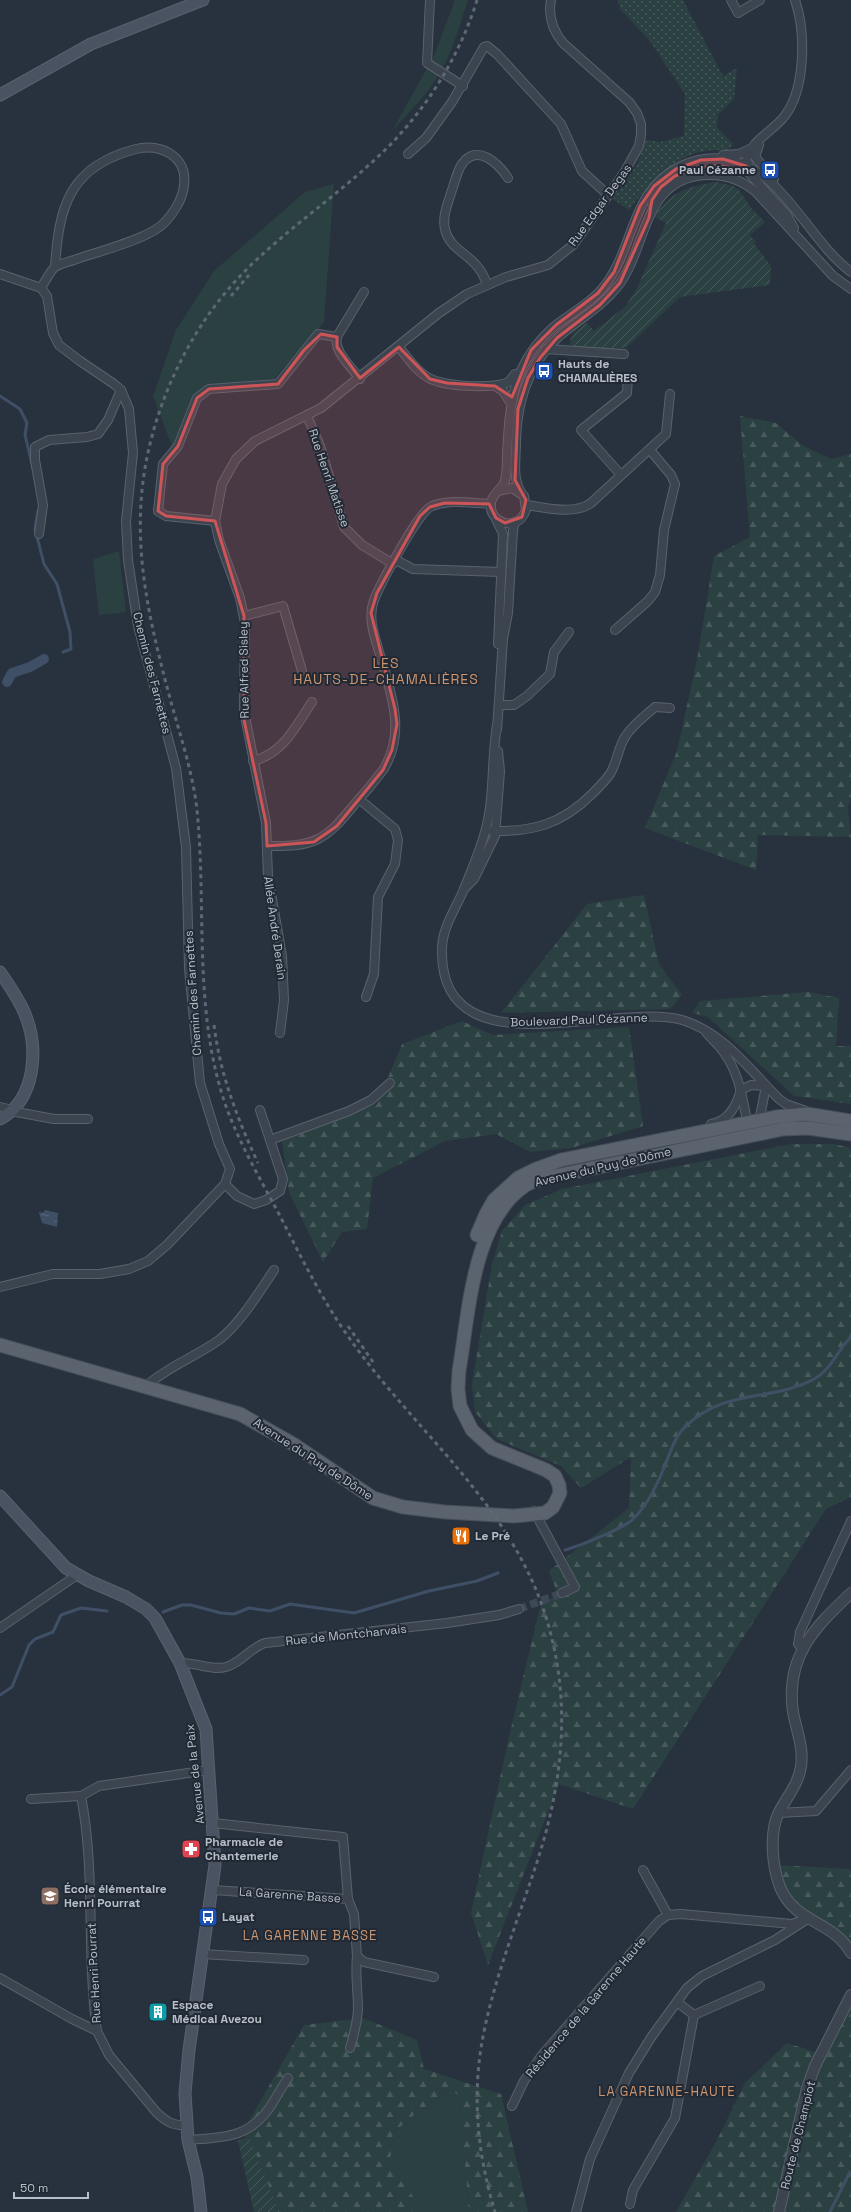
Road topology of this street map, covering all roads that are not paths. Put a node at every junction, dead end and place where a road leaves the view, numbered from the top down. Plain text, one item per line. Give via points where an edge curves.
1 (203, 0) edge
2 (430, 0) edge
3 (551, 0) edge
4 (731, 0) edge
5 (760, 0) edge
6 (795, 0) edge
7 (463, 86) junction
8 (0, 95) edge
9 (752, 151) junction
10 (408, 154) dead end
11 (701, 160) junction
12 (746, 166) junction
13 (508, 178) dead end
14 (608, 195) junction
15 (799, 215) junction
16 (649, 218) junction
17 (799, 238) junction
18 (55, 267) junction
19 (851, 272) edge
20 (0, 274) edge
21 (487, 284) junction
22 (41, 288) junction
23 (851, 289) edge
24 (364, 292) dead end
25 (337, 337) junction
26 (399, 347) junction
27 (546, 349) junction
28 (531, 350) junction
29 (624, 354) dead end
30 (628, 377) dead end
31 (360, 379) junction
32 (495, 386) junction
33 (121, 390) junction
34 (670, 394) dead end
35 (510, 402) junction
36 (307, 416) junction
37 (650, 450) junction
38 (622, 475) junction
39 (498, 491) junction
40 (521, 492) junction
41 (491, 504) junction
42 (527, 505) junction
43 (496, 518) junction
44 (216, 521) junction
45 (515, 522) junction
46 (39, 534) dead end
47 (394, 562) junction
48 (502, 572) junction
49 (244, 616) junction
50 (615, 630) dead end
51 (569, 632) dead end
52 (502, 668) junction
53 (302, 671) dead end
54 (312, 702) dead end
55 (499, 705) junction
56 (670, 708) dead end
57 (497, 725) junction
58 (253, 761) junction
59 (359, 799) junction
60 (486, 831) junction
61 (496, 831) junction
62 (266, 846) junction
63 (464, 889) junction
64 (0, 972) edge
65 (366, 997) dead end
66 (705, 1030) junction
67 (280, 1033) dead end
68 (390, 1083) dead end
69 (766, 1086) junction
70 (741, 1090) junction
71 (0, 1107) edge
72 (260, 1110) dead end
73 (12, 1111) junction
74 (820, 1116) junction
75 (0, 1119) edge
76 (88, 1119) dead end
77 (851, 1121) edge
78 (753, 1122) junction
79 (783, 1130) junction
80 (851, 1134) edge
81 (270, 1140) junction
82 (561, 1160) junction
83 (625, 1160) junction
84 (225, 1184) junction
85 (274, 1270) dead end
86 (0, 1287) edge
87 (0, 1345) edge
88 (146, 1386) junction
89 (0, 1496) edge
90 (534, 1513) junction
91 (851, 1521) edge
92 (77, 1575) junction
93 (562, 1593) tunnel mouth
94 (851, 1593) edge
95 (519, 1609) tunnel mouth
96 (0, 1628) edge
97 (802, 1648) junction
98 (180, 1663) junction
99 (209, 1770) junction
100 (851, 1770) edge
101 (81, 1796) junction
102 (31, 1799) dead end
103 (779, 1813) junction
104 (213, 1823) junction
105 (643, 1870) dead end
106 (213, 1890) junction
107 (348, 1899) junction
108 (668, 1915) junction
109 (809, 1918) junction
110 (851, 1953) edge
111 (202, 1954) junction
112 (357, 1956) junction
113 (304, 1960) dead end
114 (434, 1977) dead end
115 (0, 1978) edge
116 (760, 1986) dead end
117 (851, 1995) edge
118 (677, 2002) junction
119 (694, 2015) junction
120 (98, 2031) junction
121 (350, 2048) dead end
122 (288, 2078) dead end
123 (512, 2106) dead end
124 (187, 2125) junction
125 (188, 2140) junction
126 (630, 2204) dead end
127 (201, 2212) edge
128 (576, 2212) edge
129 (779, 2212) edge

1 - 8 main road via 91,44
2 - 7 street via 427,63
3 - 14 street, Rue Edgar Degas via 550,16 562,43 629,102 639,118 642,130 639,146 632,161
4 - 5 street via 738,13
6 - 9 street via 802,40 796,96 786,115
7 - 10 street via 426,138
7 - 14 street via 483,48 489,46 561,124 582,171
9 - 11 street via 713,155
9 - 12 street
9 - 12 street
9 - 15 street via 755,158 785,190
11 - 12 street via 723,159
11 - 28 street via 676,168 651,189 640,206 617,267 605,286 556,325
12 - 15 street via 763,175
12 - 16 street via 740,169 703,167 675,176 656,194
12 - 17 street via 753,178 787,215
13 - 21 street via 499,164 492,160 478,155 469,158 460,167 445,214 445,230 449,241 480,269
14 - 21 street, Rue Edgar Degas via 573,245 548,265
15 - 19 street
16 - 17 street via 659,199 672,187 692,178 716,175 736,179 750,187
16 - 27 street via 625,274 615,290
17 - 23 street via 833,276
18 - 18 street via 143,236 165,223 176,206 185,184 180,164 174,156 161,148 152,147 107,159 94,166 68,197 62,212
18 - 22 street
20 - 22 street
21 - 26 street, Rue Edgar Degas via 439,313
22 - 33 street via 47,296 53,333 59,345
24 - 25 street
25 - 31 street via 337,347
25 - 44 street via 318,334 278,384 209,389 197,398 178,446 163,464 158,511 166,516
26 - 31 street, Rue Alfred Sisley
26 - 32 street via 422,374 430,379 446,384
27 - 29 street
27 - 40 street via 528,378 518,409 515,480
28 - 32 street via 509,382
28 - 35 street via 515,382
30 - 38 street via 627,393 581,430
31 - 36 street, Rue Alfred Sisley
32 - 35 street
33 - 46 street via 108,420 98,434 49,440 35,447 43,506
33 - 84 street, Chemin des Farnettes via 129,409 133,440 126,521 128,560 138,626 176,768 186,847 189,968 200,1083 219,1144 230,1169
34 - 37 street via 667,432
35 - 39 street via 505,481
36 - 44 street, Rue Alfred Sisley via 266,434 241,453 228,470 222,484
36 - 47 street, Rue Henri Matisse via 320,446 344,527 362,545
37 - 38 street
37 - 50 street via 672,475 675,484 664,530 660,575 655,592 648,601
38 - 42 street via 583,507 547,508
39 - 40 street via 507,488
39 - 41 street
40 - 42 street
41 - 43 street
41 - 47 street via 445,503 430,507 420,516
42 - 45 street via 525,514
43 - 45 street via 505,523
43 - 48 street, Boulevard Paul Cézanne via 502,534
44 - 49 street, Rue Alfred Sisley
45 - 52 street, Boulevard Paul Cézanne
47 - 48 street, Rue Henri Matisse via 413,569
47 - 59 street via 377,593 371,614 373,632 395,710 395,739 383,770
48 - 52 street, Boulevard Paul Cézanne via 498,654
49 - 53 street via 284,606
49 - 58 street, Rue Alfred Sisley via 244,711
51 - 55 street via 554,652 550,674 514,705
52 - 55 street, Boulevard Paul Cézanne
54 - 58 street via 278,749 267,757
55 - 57 street, Boulevard Paul Cézanne
56 - 61 street via 656,708 630,730 624,738 609,775 573,811 554,822 539,826
57 - 60 street, Boulevard Paul Cézanne
57 - 61 street, Boulevard Paul Cézanne via 500,771
58 - 62 street, Rue Alfred Sisley via 266,823
59 - 62 street via 338,826 322,838 297,845
59 - 65 street via 395,829 398,840 395,864 378,897 374,974
60 - 61 street
60 - 63 street, Boulevard Paul Cézanne
61 - 63 street, Boulevard Paul Cézanne via 474,879
62 - 67 street, Allée André Derain via 268,876 283,972 284,1000
63 - 66 street, Boulevard Paul Cézanne via 446,927 442,961 446,982 452,995 462,1007 475,1016 523,1024 633,1017 670,1018 683,1020
64 - 73 main road via 25,1014 32,1047 29,1082 22,1098
66 - 69 street, Boulevard Paul Cézanne via 718,1036
66 - 70 street, Boulevard Paul Cézanne via 729,1059
68 - 81 street via 371,1100 349,1111
69 - 70 street via 751,1085
69 - 74 street, Boulevard Paul Cézanne via 786,1104
69 - 78 street
70 - 78 street, Boulevard Paul Cézanne
70 - 82 street via 734,1108 720,1122 616,1143
71 - 73 street
72 - 81 street
73 - 75 main road
73 - 76 street via 54,1119
74 - 77 main road, Avenue du Puy de Dôme
74 - 78 main road, Avenue du Puy de Dôme via 794,1115
78 - 79 street
78 - 82 main road, Avenue du Puy de Dôme
78 - 83 street via 670,1143
79 - 80 main road, Avenue du Puy de Dôme via 808,1128
79 - 83 main road, Avenue du Puy de Dôme
81 - 84 street via 283,1179 277,1194 254,1204 238,1196
82 - 90 main road, Avenue du Puy de Dôme via 518,1178 498,1196 486,1214 473,1252 451,1375 453,1406 464,1434 489,1454 510,1463 529,1467 551,1478 555,1493 553,1501
83 - 90 main road, Avenue du Puy de Dôme via 545,1178 524,1186 496,1215 488,1228 480,1253 459,1371 460,1406 472,1430 492,1448 546,1470 554,1476 559,1485 558,1501 545,1513
84 - 86 street via 167,1245 148,1261 129,1269 100,1274 53,1274
85 - 88 street via 251,1304 220,1339 160,1374
87 - 88 main road, Avenue du Puy de Dôme
88 - 90 main road, Avenue du Puy de Dôme via 240,1414 293,1444 373,1498 403,1507 445,1512 514,1516
89 - 92 main road, Avenue de la Paix via 57,1560
90 - 93 street via 575,1587
91 - 97 street via 800,1632 798,1644
92 - 96 street
92 - 98 main road, Avenue de la Paix via 126,1596 146,1609 161,1626
94 - 97 street via 819,1623
95 - 98 street, Rue de Montcharvais via 500,1615 447,1623 265,1643 253,1648 228,1667
97 - 103 street via 796,1663 792,1697 801,1766 794,1787
98 - 99 main road, Avenue de la Paix via 206,1729
99 - 101 street via 99,1786
99 - 104 main road, Avenue de la Paix
100 - 103 street via 816,1811
101 - 102 street
101 - 120 street, Rue Henri Pourrat via 87,1826 93,1996
103 - 109 street via 775,1825 774,1850 779,1885 790,1906
104 - 106 main road, Avenue de la Paix
104 - 107 street via 343,1837
105 - 108 street
106 - 107 street, La Garenne Basse
106 - 111 main road, Avenue de la Paix
107 - 112 street, La Garenne Basse via 354,1914
108 - 109 street via 695,1914 792,1924
108 - 123 street, Résidence de la Garenne Haute via 650,1930 542,2055 524,2081
109 - 110 street via 832,1932
109 - 118 street via 775,1940 702,1976 687,1988
111 - 113 street
111 - 124 main road, Avenue de la Paix via 186,2072
112 - 114 street via 364,1962
112 - 121 street, La Garenne Basse via 358,2010 356,2030
115 - 120 street
116 - 119 street
117 - 129 street, Route de Champiot via 807,2088
118 - 119 street
118 - 128 street via 648,2041 630,2073 590,2159
119 - 126 street via 675,2118 633,2190
120 - 124 street, Rue Henri Pourrat via 109,2055 157,2113 176,2126
122 - 125 street via 270,2107 255,2124 241,2134
124 - 125 main road, Avenue de la Paix
125 - 127 main road, Avenue de la Paix via 197,2177

